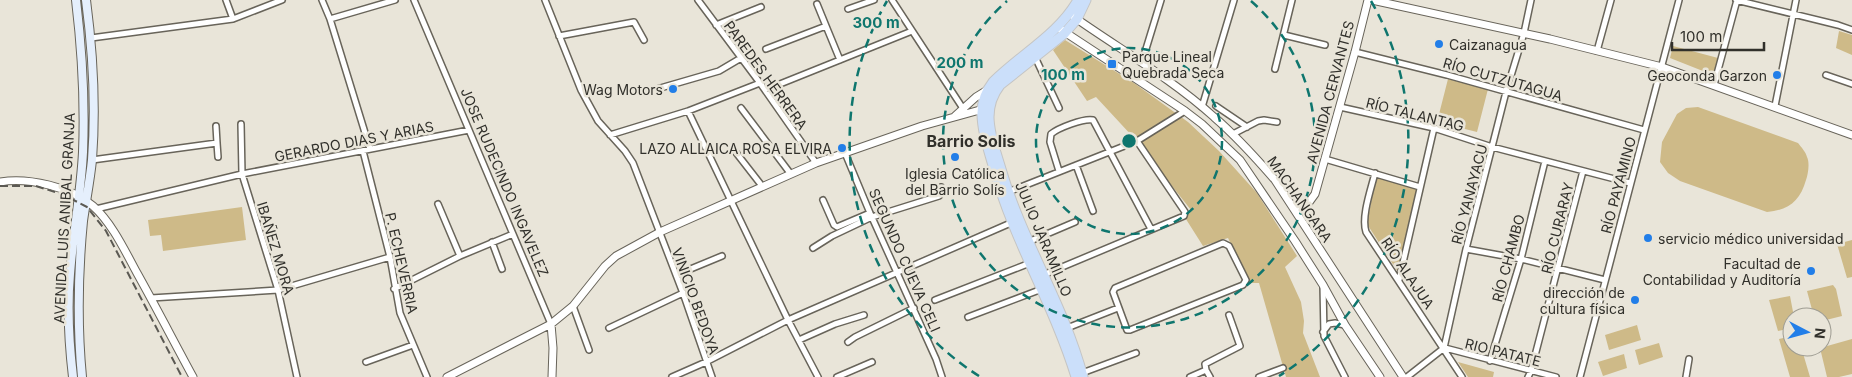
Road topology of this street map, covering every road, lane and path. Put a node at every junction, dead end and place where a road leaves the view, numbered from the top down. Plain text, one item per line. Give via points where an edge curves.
1 (76, 0) edge
2 (86, 0) edge
3 (226, 0) edge
4 (282, 0) edge
5 (322, 0) edge
6 (395, 0) edge
7 (414, 0) edge
8 (545, 0) edge
9 (698, 0) edge
10 (874, 0) edge
11 (892, 0) edge
12 (1078, 0) edge
13 (1086, 0) edge
14 (1160, 0) edge
15 (1234, 0) edge
16 (1292, 0) edge
17 (1368, 0) edge
18 (1372, 0) edge
19 (1531, 0) edge
20 (1611, 0) edge
21 (1679, 0) edge
22 (1736, 0) edge
23 (1796, 0) edge
24 (817, 4) dead end
25 (761, 7) dead end
26 (848, 9) dead end
27 (1793, 15) junction
28 (1073, 17) junction
29 (234, 19) junction
30 (330, 19) junction
31 (716, 25) junction
32 (826, 26) junction
33 (1057, 28) junction
34 (1852, 30) edge
35 (912, 31) junction
36 (1064, 34) junction
37 (1524, 34) junction
38 (1284, 35) junction
39 (559, 36) junction
40 (91, 38) junction
41 (644, 40) dead end
42 (1325, 45) dead end
43 (766, 49) dead end
44 (1597, 51) junction
45 (1355, 52) junction
46 (1035, 56) junction
47 (742, 58) junction
48 (840, 60) junction
49 (1142, 62) junction
50 (1662, 67) junction
51 (1275, 69) dead end
52 (1826, 75) dead end
53 (760, 83) junction
54 (1852, 84) edge
55 (1714, 85) junction
56 (765, 90) junction
57 (991, 91) junction
58 (622, 92) dead end
59 (1506, 92) junction
60 (1202, 106) junction
61 (1216, 106) dead end
62 (1775, 106) junction
63 (1340, 107) junction
64 (741, 108) dead end
65 (986, 108) junction
66 (1059, 108) dead end
67 (964, 110) junction
68 (688, 111) junction
69 (1185, 111) junction
70 (1277, 122) dead end
71 (241, 124) dead end
72 (216, 126) dead end
73 (1247, 127) junction
74 (1434, 128) junction
75 (469, 130) junction
76 (1644, 130) junction
77 (610, 134) junction
78 (1233, 134) junction
79 (1852, 135) edge
80 (1137, 141) junction
81 (217, 143) junction
82 (1492, 147) junction
83 (370, 149) junction
84 (363, 150) junction
85 (734, 150) dead end
86 (1109, 152) junction
87 (845, 153) junction
88 (218, 157) dead end
89 (1325, 159) junction
90 (92, 160) junction
91 (1545, 161) junction
92 (816, 163) junction
93 (1076, 165) junction
94 (1059, 171) junction
95 (1582, 171) junction
96 (790, 173) junction
97 (242, 174) junction
98 (1375, 174) junction
99 (0, 182) edge
100 (1630, 183) junction
101 (762, 186) junction
102 (941, 186) dead end
103 (1420, 186) junction
104 (1008, 193) junction
105 (83, 200) junction
106 (823, 200) dead end
107 (730, 202) junction
108 (438, 204) dead end
109 (96, 210) junction
110 (1093, 211) dead end
111 (1296, 212) junction
112 (871, 215) junction
113 (1015, 221) junction
114 (1075, 222) dead end
115 (1151, 229) junction
116 (660, 232) junction
117 (513, 234) junction
118 (492, 242) junction
119 (1028, 242) junction
120 (813, 248) dead end
121 (1466, 249) junction
122 (460, 256) junction
123 (722, 256) dead end
124 (390, 257) junction
125 (1521, 259) junction
126 (1030, 263) junction
127 (1558, 268) junction
128 (502, 269) dead end
129 (897, 272) junction
130 (676, 275) junction
131 (1043, 275) junction
132 (1400, 280) junction
133 (1605, 280) junction
134 (1322, 285) junction
135 (394, 289) junction
136 (1042, 289) junction
137 (278, 290) junction
138 (683, 293) junction
139 (151, 298) junction
140 (935, 300) dead end
141 (573, 306) junction
142 (914, 308) junction
143 (1118, 308) junction
144 (864, 315) dead end
145 (1229, 315) dead end
146 (968, 317) dead end
147 (788, 320) junction
148 (551, 324) junction
149 (1345, 325) junction
150 (609, 328) dead end
151 (1067, 328) junction
152 (1323, 333) junction
153 (799, 340) junction
154 (848, 342) dead end
155 (413, 345) junction
156 (1444, 348) junction
157 (589, 350) dead end
158 (1136, 353) dead end
159 (1689, 359) dead end
160 (1490, 361) junction
161 (366, 362) dead end
162 (706, 362) junction
163 (872, 362) dead end
164 (1283, 368) dead end
165 (1206, 370) junction
166 (1531, 371) junction
167 (1081, 376) edge
168 (72, 377) edge
169 (82, 377) edge
170 (193, 377) edge
171 (297, 377) edge
172 (427, 377) edge
173 (447, 377) edge
174 (552, 377) edge
175 (672, 377) edge
176 (712, 377) edge
177 (818, 377) edge
178 (837, 377) edge
179 (942, 377) edge
180 (1190, 377) edge
181 (1210, 377) edge
182 (1259, 377) edge
183 (1344, 377) edge
184 (1380, 377) edge
185 (1402, 377) edge
186 (1407, 377) edge
187 (1462, 377) edge
188 (1528, 377) edge
189 (1556, 377) edge
190 (1580, 377) edge
191 (1686, 377) edge

1 - 105 main road, AVENIDA LUIS ANIBAL GRANJA via 83,112
2 - 40 main road, AVENIDA LUIS ANIBAL GRANJA
3 - 29 street
4 - 29 street
5 - 30 street
6 - 30 street
7 - 75 street, JOSE RUDECINDO INGAVELEZ
8 - 39 street, VINICIO BEDOYA
9 - 31 street, PAREDES HERRERA
10 - 26 street
11 - 35 street
12 - 28 main road, JULIO JARAMILLO
13 - 28 main road, JULIO JARAMILLO
14 - 49 street
15 - 60 street
16 - 38 street
17 - 45 street, AVENIDA CERVANTES
18 - 37 street
19 - 37 street, RÍO YANAYACU
20 - 44 street
21 - 50 street, RÍO PAYAMINO
22 - 27 street
22 - 55 street
23 - 27 street
24 - 32 street
25 - 31 street
27 - 34 street
27 - 62 street
28 - 33 main road, JULIO JARAMILLO
28 - 36 main road, JULIO JARAMILLO
28 - 49 street, MACHANGARA
29 - 40 street
30 - 83 street
31 - 47 street, PAREDES HERRERA
32 - 43 street
32 - 48 street
33 - 36 street, MACHANGARA
33 - 57 main road, JULIO JARAMILLO via 999,76
35 - 48 street
35 - 67 street
36 - 46 main road, JULIO JARAMILLO
36 - 69 street, MACHANGARA
37 - 44 street
37 - 59 street, RÍO YANAYACU
38 - 42 street
38 - 51 street
39 - 41 street via 634,22
39 - 77 street, VINICIO BEDOYA via 590,107
40 - 90 main road, AVENIDA LUIS ANIBAL GRANJA
44 - 50 street
45 - 59 street, RÍO CUTZUTAGUA
45 - 63 street, AVENIDA CERVANTES
46 - 57 main road, JULIO JARAMILLO
46 - 66 street
47 - 53 street, PAREDES HERRERA
47 - 58 street via 719,71 650,91
48 - 56 street
49 - 60 street, MACHANGARA
50 - 55 street
50 - 76 street, RÍO PAYAMINO
52 - 54 street
53 - 56 street, PAREDES HERRERA
53 - 68 street
55 - 62 street
56 - 92 street, PAREDES HERRERA
57 - 65 main road, JULIO JARAMILLO
57 - 67 street
59 - 76 street, RÍO CUTZUTAGUA
59 - 82 street, RÍO YANAYACU
60 - 78 street, MACHANGARA
61 - 73 street
62 - 79 street
63 - 74 street, RÍO TALANTAG
63 - 89 street, AVENIDA CERVANTES
64 - 96 street
65 - 67 street
65 - 104 main road, JULIO JARAMILLO
65 - 113 main road, JULIO JARAMILLO via 983,122 988,150 998,186
67 - 87 street
68 - 77 street
68 - 107 street
69 - 80 street
69 - 134 street, MACHANGARA via 1240,160
70 - 73 street via 1258,121
71 - 97 street, IBAÑEZ MORA
72 - 81 street
73 - 78 street
74 - 82 street, RÍO TALANTAG
74 - 103 street
75 - 83 street, GERARDO DIAS Y ARIAS
75 - 117 street, JOSE RUDECINDO INGAVELEZ
76 - 100 street, RÍO PAYAMINO
77 - 116 street, VINICIO BEDOYA via 633,163
78 - 111 street, MACHANGARA via 1275,180
80 - 86 street
80 - 115 street via 1185,212 1180,218
81 - 88 street
81 - 90 street
82 - 91 street, RÍO TALANTAG
82 - 121 street, RÍO YANAYACU
83 - 84 street, GERARDO DIAS Y ARIAS
84 - 97 street, GERARDO DIAS Y ARIAS
84 - 124 street, P. ECHEVERRIA
85 - 101 street
86 - 93 street
86 - 94 street via 1093,120 1087,119 1056,130 1050,140
86 - 115 street
87 - 92 street
87 - 112 street, SEGUNDO CUEVA CELI
89 - 98 street
89 - 111 street, AVENIDA CERVANTES via 1315,194
90 - 105 main road, AVENIDA LUIS ANIBAL GRANJA
91 - 95 street, RÍO TALANTAG
91 - 125 street, RÍO CHAMBO
92 - 96 street
93 - 94 street
93 - 110 street
94 - 104 street
95 - 100 street, RÍO TALANTAG
95 - 127 street, RÍO CURARAY
96 - 101 street
97 - 109 street, GERARDO DIAS Y ARIAS
97 - 137 street, IBAÑEZ MORA
98 - 103 street
98 - 132 street, RÍO ALAJUA via 1364,226
99 - 105 street via 36,182
100 - 133 street, RÍO PAYAMINO
101 - 107 street
102 - 112 street via 939,196
103 - 132 street
104 - 113 main road, JULIO JARAMILLO
105 - 109 street
105 - 168 main road, AVENIDA LUIS ANIBAL GRANJA via 70,276
105 - 169 main road, AVENIDA LUIS ANIBAL GRANJA via 78,319
106 - 112 street via 837,227
107 - 116 street
107 - 147 street
108 - 122 street
109 - 139 street via 120,241
111 - 185 street, MACHANGARA
112 - 120 street
112 - 129 street, SEGUNDO CUEVA CELI
113 - 119 main road, JULIO JARAMILLO
113 - 126 main road, JULIO JARAMILLO
113 - 129 street
114 - 119 street
115 - 131 street
116 - 130 street, VINICIO BEDOYA
116 - 141 street via 616,256
117 - 118 street
117 - 148 street, JOSE RUDECINDO INGAVELEZ
118 - 122 street
118 - 128 street
119 - 131 main road, JULIO JARAMILLO
121 - 125 street
121 - 156 street, RÍO YANAYACU
122 - 135 street
123 - 130 street
124 - 135 street, P. ECHEVERRIA
124 - 137 street
125 - 127 street
125 - 160 street, RÍO CHAMBO
126 - 136 main road, JULIO JARAMILLO
126 - 140 street
127 - 133 street
127 - 166 street, RÍO CURARAY
129 - 142 street, SEGUNDO CUEVA CELI
129 - 147 street
130 - 138 street, VINICIO BEDOYA
131 - 151 main road, JULIO JARAMILLO
132 - 156 street, RÍO ALAJUA
133 - 190 street, RÍO PAYAMINO
134 - 149 street, MACHANGARA
134 - 152 street
135 - 155 street, P. ECHEVERRIA
136 - 146 street
136 - 167 main road, JULIO JARAMILLO
137 - 139 street
137 - 171 street, IBAÑEZ MORA
138 - 150 street
138 - 162 street, VINICIO BEDOYA
139 - 170 street
141 - 148 street
141 - 157 street
142 - 154 street
142 - 179 street, SEGUNDO CUEVA CELI
143 - 143 street via 1113,290 1223,243 1227,244 1246,280 1244,285 1130,330 1127,330
143 - 151 street
144 - 153 street
145 - 165 street via 1240,346 1205,364
147 - 153 street
147 - 162 street
148 - 173 street
148 - 174 street, JOSE RUDECINDO INGAVELEZ
149 - 152 street via 1330,324
149 - 184 street, MACHANGARA
151 - 167 main road, JULIO JARAMILLO
152 - 183 street
153 - 177 street
155 - 161 street
155 - 172 street, P. ECHEVERRIA
156 - 160 street, RIO PATATE
156 - 186 street
156 - 187 street, RÍO ALAJUA
158 - 167 street
159 - 191 street
160 - 166 street, RIO PATATE
162 - 175 street
162 - 176 street, VINICIO BEDOYA
163 - 178 street
164 - 182 street
165 - 180 street
165 - 181 street
166 - 188 street, RÍO CURARAY
166 - 189 street, RIO PATATE

